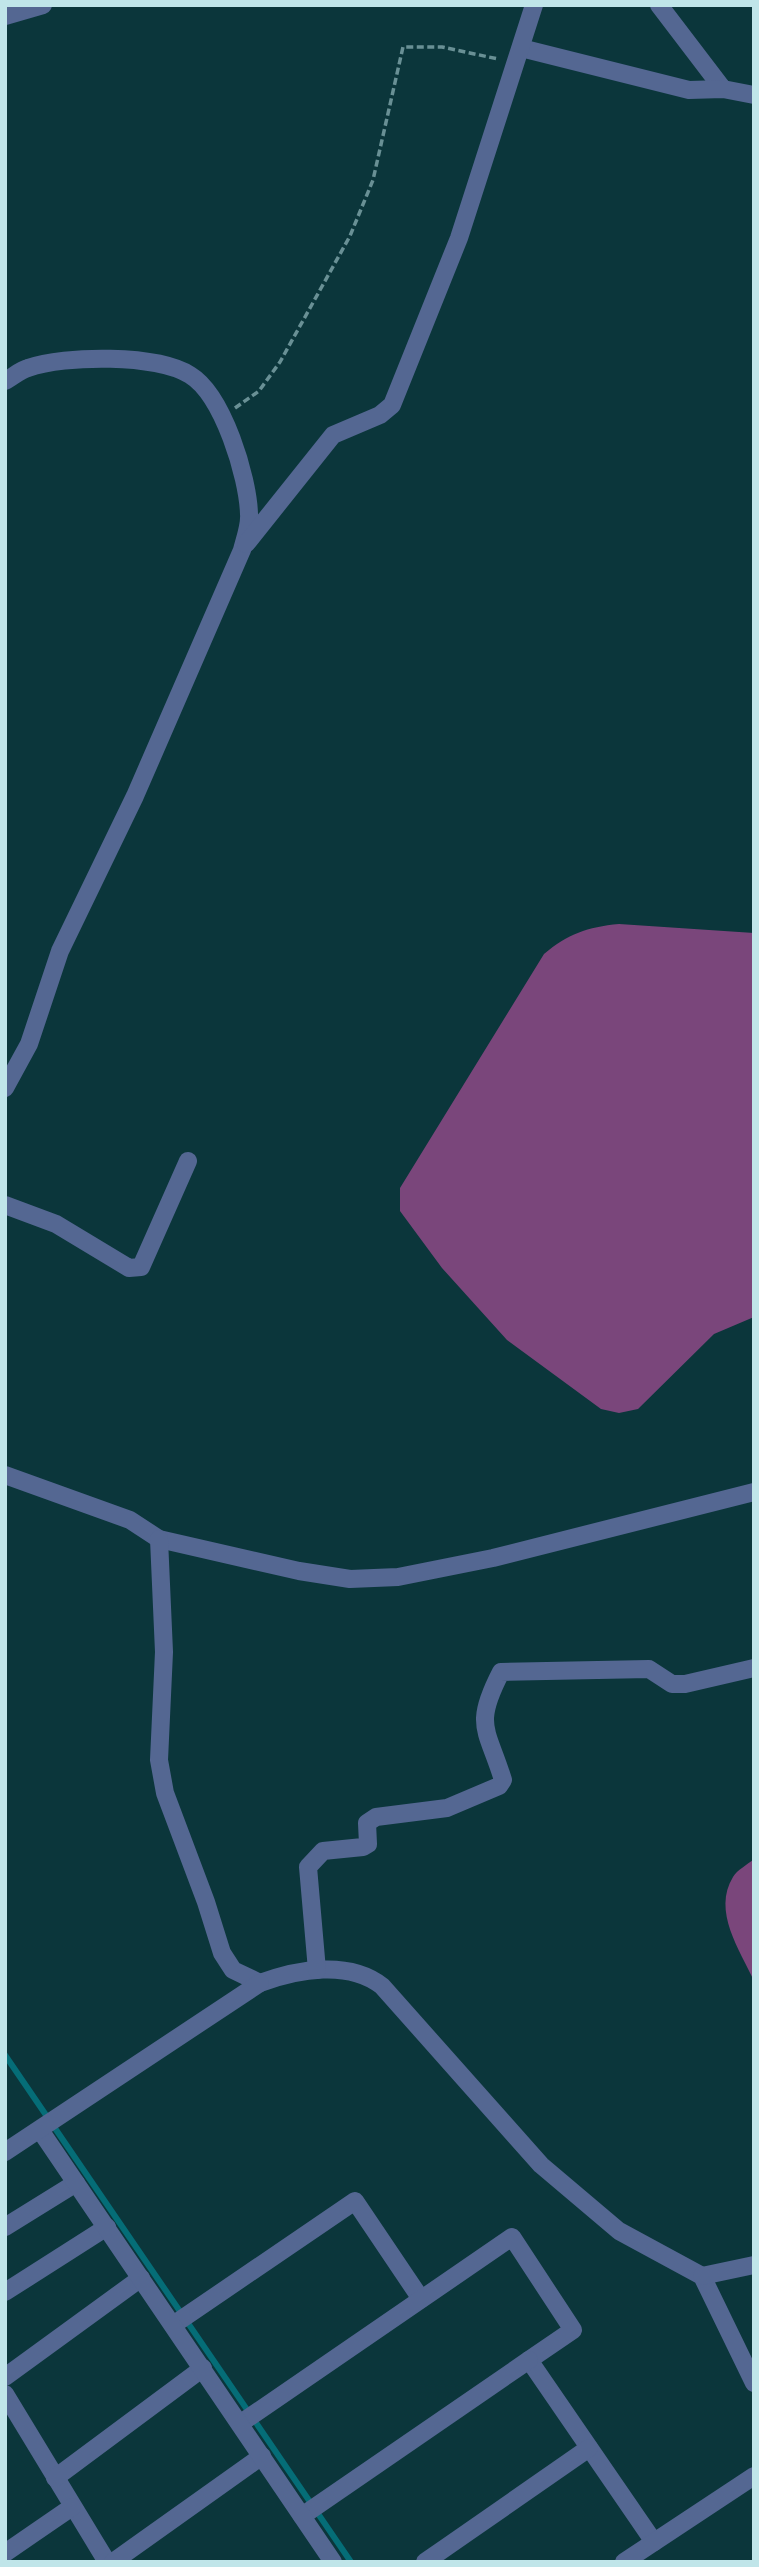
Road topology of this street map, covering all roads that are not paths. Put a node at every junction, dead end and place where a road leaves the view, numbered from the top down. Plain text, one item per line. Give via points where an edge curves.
1 (43, 5) edge
2 (534, 5) edge
3 (659, 5) edge
4 (5, 16) edge
5 (519, 56) junction
6 (723, 89) junction
7 (754, 95) edge
8 (5, 381) edge
9 (242, 550) junction
10 (5, 1088) edge
11 (187, 1161) dead end
12 (5, 1205) edge
13 (5, 1475) edge
14 (754, 1492) edge
15 (159, 1539) junction
16 (754, 1668) edge
17 (317, 1970) junction
18 (260, 1983) junction
19 (40, 2130) junction
20 (5, 2152) edge
21 (76, 2183) junction
22 (5, 2227) edge
23 (107, 2228) junction
24 (754, 2264) edge
25 (702, 2276) junction
26 (141, 2278) junction
27 (5, 2292) edge
28 (421, 2299) junction
29 (173, 2325) junction
30 (528, 2360) junction
31 (203, 2368) junction
32 (5, 2377) edge
33 (754, 2383) edge
34 (5, 2394) edge
35 (240, 2423) junction
36 (589, 2448) junction
37 (262, 2456) junction
38 (754, 2476) edge
39 (55, 2478) junction
40 (72, 2507) junction
41 (302, 2516) junction
42 (654, 2542) junction
43 (5, 2553) edge
44 (326, 2559) edge
45 (107, 2562) edge
46 (113, 2562) edge
47 (425, 2562) edge
48 (624, 2562) edge

1 - 4 street
2 - 5 street
3 - 6 street
5 - 6 street via 690,90
5 - 9 street via 459,238 392,405 333,435
6 - 7 street
8 - 9 street via 29,368 117,358 149,361 191,375 221,415 247,483 250,517
9 - 10 street via 135,796 60,951 29,1044
11 - 12 street via 141,1268 129,1268 56,1224
13 - 15 street via 130,1520
14 - 15 street via 493,1558 398,1577 350,1579 312,1573
15 - 18 street via 164,1652 159,1760 165,1793 222,1953 233,1970
16 - 17 street via 685,1684 672,1684 649,1669 501,1672 483,1716 488,1744 503,1780 499,1786 447,1808 376,1817 367,1823 368,1844 323,1851 308,1867
17 - 18 street
17 - 25 street via 367,1974 541,2165 619,2231
18 - 19 street
19 - 20 street
19 - 21 street
21 - 22 street
21 - 23 street
23 - 26 street
23 - 27 street
24 - 25 street
25 - 33 street
26 - 29 street
26 - 32 street
28 - 29 street via 355,2201
28 - 30 street via 512,2237 573,2330
28 - 35 street
29 - 31 street
30 - 36 street
30 - 41 street
31 - 35 street
31 - 39 street
34 - 39 street
35 - 37 street
36 - 42 street
36 - 47 street
37 - 41 street
37 - 46 street
38 - 42 street
39 - 40 street
40 - 43 street
40 - 45 street
41 - 44 street
42 - 48 street

